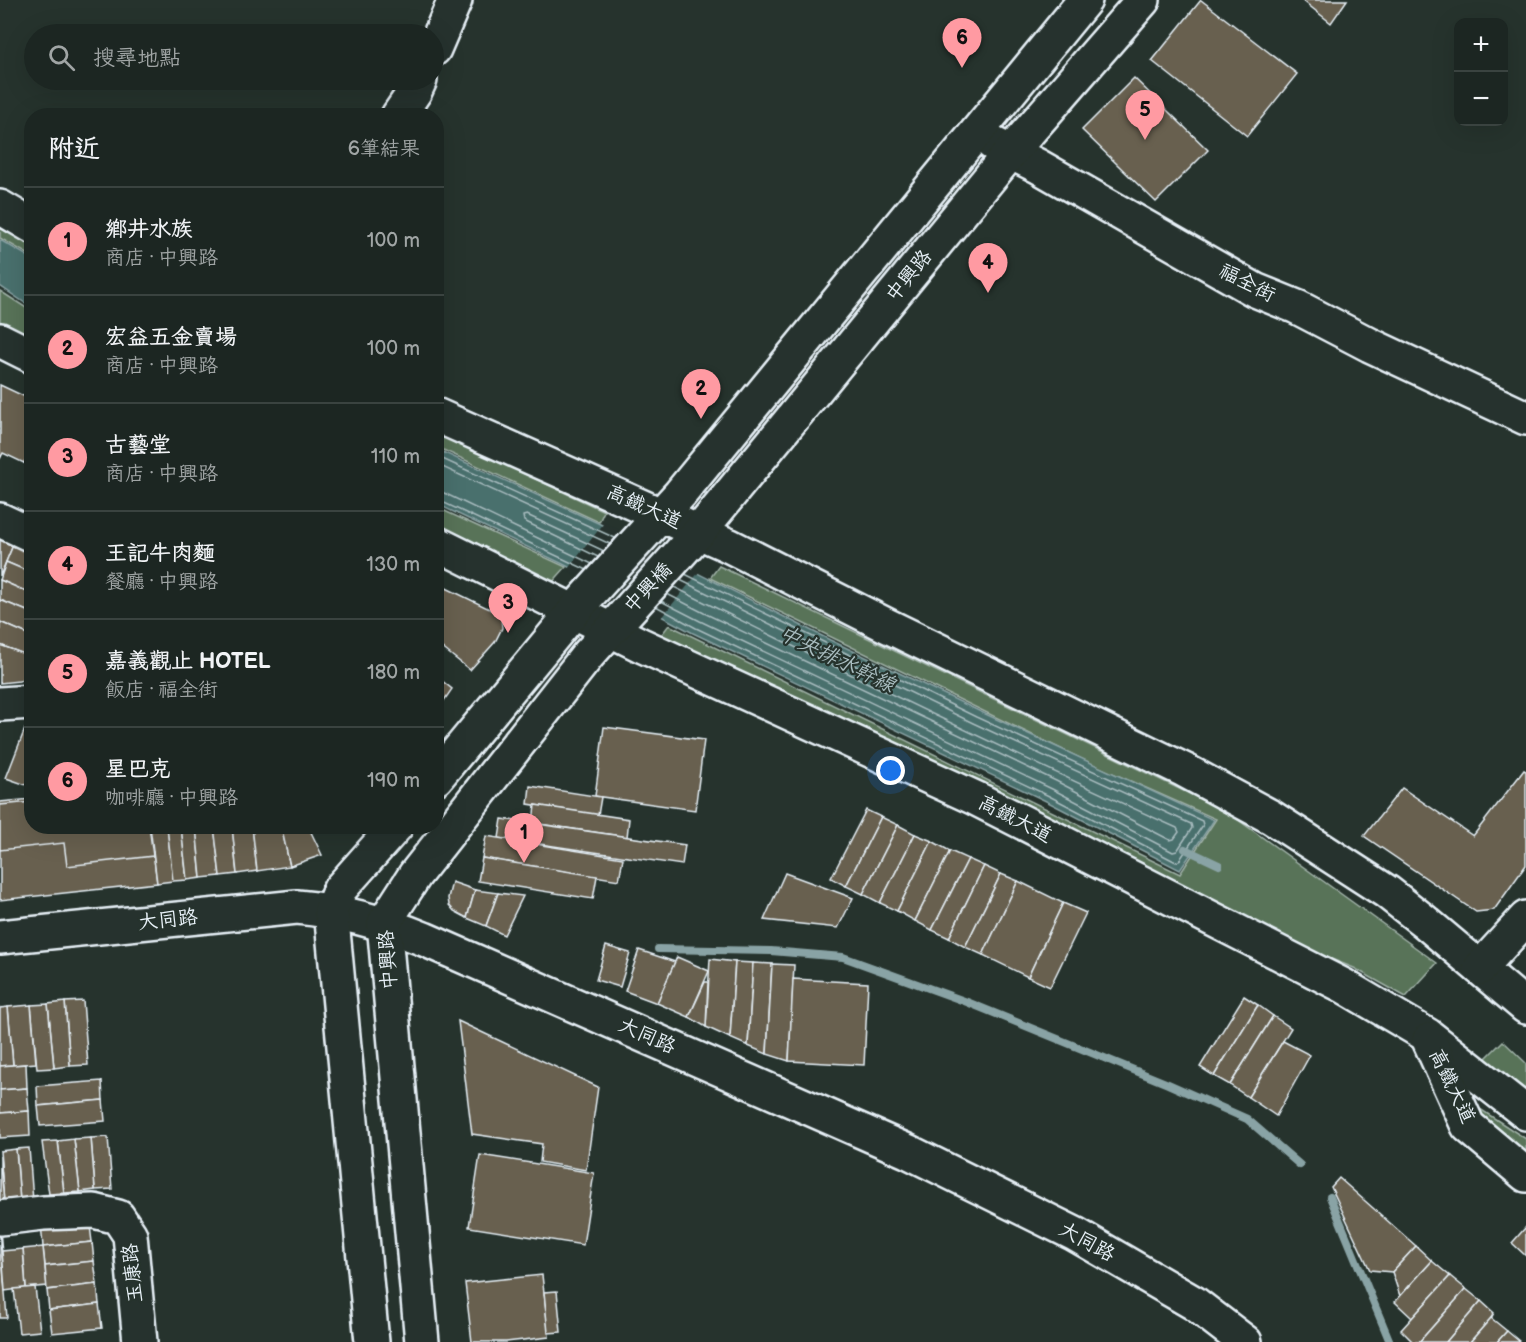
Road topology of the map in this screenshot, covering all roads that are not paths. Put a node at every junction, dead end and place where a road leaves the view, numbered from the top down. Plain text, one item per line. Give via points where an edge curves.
1 (454, 0) edge
2 (1085, 0) edge
3 (1143, 0) edge
4 (444, 24) edge
5 (415, 90) edge
6 (403, 108) edge
7 (975, 135) junction
8 (1010, 153) junction
9 (0, 207) edge
10 (24, 221) edge
11 (0, 340) edge
12 (24, 352) edge
13 (1526, 417) edge
14 (444, 419) edge
15 (661, 515) junction
16 (0, 520) edge
17 (24, 530) edge
18 (640, 540) joint
19 (688, 544) junction
20 (444, 547) edge
21 (577, 608) junction
22 (614, 625) junction
23 (24, 702) edge
24 (0, 704) edge
25 (444, 768) edge
26 (389, 834) edge
27 (331, 910) junction
28 (1526, 918) edge
29 (384, 923) junction
30 (0, 937) edge
31 (1480, 968) junction
32 (1526, 1008) edge
33 (1526, 1023) edge
34 (1428, 1035) junction
35 (1526, 1113) edge
36 (1526, 1131) edge
37 (1526, 1175) edge
38 (0, 1218) edge
39 (140, 1342) edge
40 (372, 1342) edge
41 (422, 1342) edge
42 (1245, 1342) edge

1 - 4 street
2 - 7 street, 中興路
3 - 8 street, 中興路
5 - 6 street
7 - 8 street, 福全街
7 - 15 street, 中興路
8 - 13 street, 福全街 via 1255,290
8 - 19 street, 中興路
9 - 10 street
11 - 12 street
14 - 15 street, 高鐵大道
15 - 18 street, 中興路
15 - 19 street, 高鐵大道
16 - 17 street
18 - 21 street, 中興橋
19 - 22 street, 中興橋
19 - 31 street, 高鐵大道 via 897,630 1184,770 1271,817 1387,892
20 - 21 street, 高鐵大道
21 - 22 street, 高鐵大道
21 - 25 street
22 - 29 street, 中興路 via 415,875
22 - 34 street, 高鐵大道 via 975,798 1344,986
23 - 24 street
26 - 27 street via 340,889
27 - 29 street, 大同路
27 - 30 street, 大同路 via 297,907
27 - 40 street
28 - 31 street
29 - 41 street, 中興路
29 - 42 street, 大同路 via 918,1156 1075,1234 1194,1303
31 - 32 street, 高鐵大道
31 - 33 street
34 - 35 street
34 - 36 street
34 - 37 street, 高鐵大道 via 1468,1126
38 - 39 street, 玉康路 via 94,1211 118,1217 130,1235

